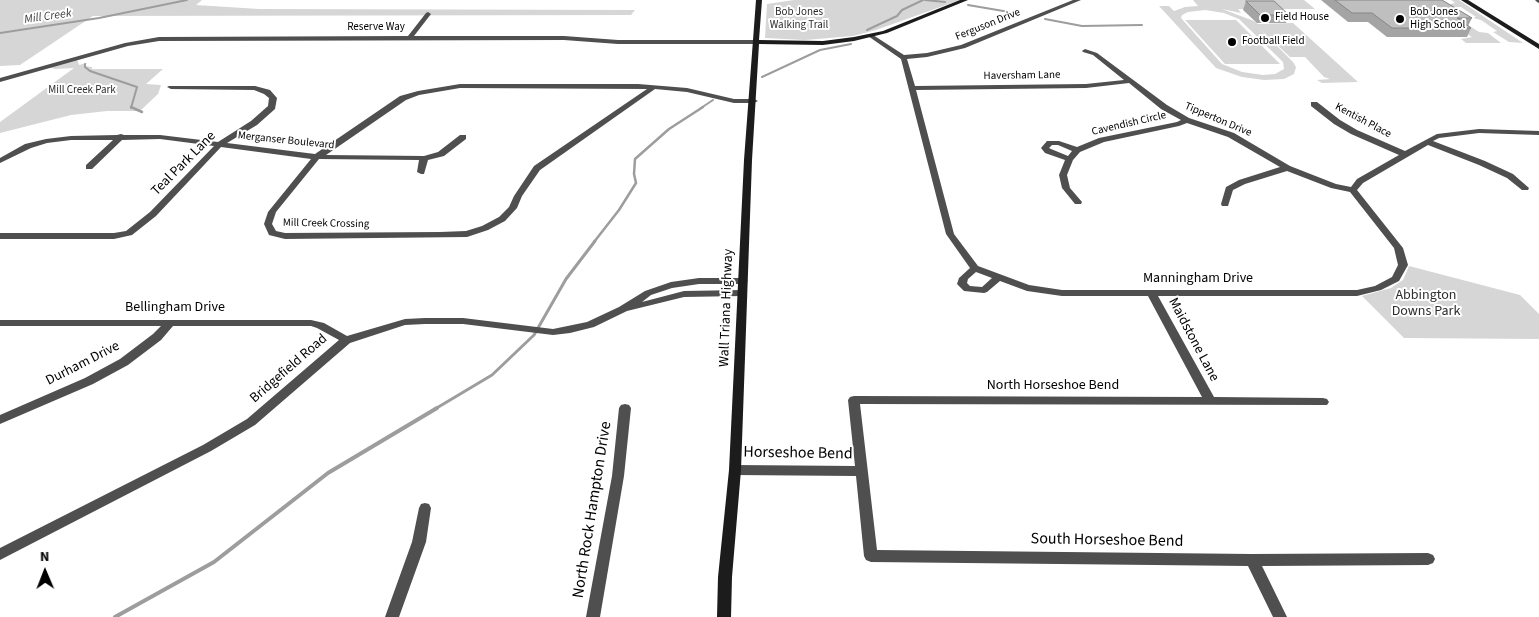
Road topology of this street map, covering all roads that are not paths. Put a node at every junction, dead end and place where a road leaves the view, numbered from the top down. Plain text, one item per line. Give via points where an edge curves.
1 (759, 0) edge
2 (965, 0) edge
3 (1078, 0) edge
4 (1464, 0) edge
5 (428, 14) dead end
6 (871, 36) junction
7 (410, 38) junction
8 (756, 42) junction
9 (1539, 47) edge
10 (1085, 51) dead end
11 (903, 57) junction
12 (0, 80) edge
13 (1131, 81) junction
14 (171, 87) dead end
15 (654, 87) junction
16 (912, 88) junction
17 (754, 101) junction
18 (1314, 104) dead end
19 (1186, 120) junction
20 (1539, 135) edge
21 (121, 136) junction
22 (463, 137) dead end
23 (1428, 142) junction
24 (220, 144) junction
25 (1077, 150) junction
26 (1404, 154) junction
27 (317, 157) junction
28 (424, 158) junction
29 (1069, 159) junction
30 (0, 161) edge
31 (90, 167) dead end
32 (1288, 168) junction
33 (422, 172) dead end
34 (1526, 188) dead end
35 (1353, 190) junction
36 (1078, 202) dead end
37 (1225, 204) dead end
38 (0, 236) edge
39 (975, 268) junction
40 (998, 278) junction
41 (743, 282) junction
42 (1151, 292) junction
43 (742, 293) junction
44 (624, 309) junction
45 (171, 322) junction
46 (0, 323) edge
47 (346, 340) junction
48 (1210, 402) junction
49 (1322, 402) dead end
50 (626, 408) dead end
51 (0, 420) edge
52 (735, 470) junction
53 (860, 471) junction
54 (425, 508) dead end
55 (0, 554) edge
56 (1428, 559) dead end
57 (1252, 560) junction
58 (392, 617) edge
59 (593, 617) edge
60 (724, 617) edge
61 (1280, 617) edge

1 - 8 main road, Wall Triana Highway
2 - 6 main road
3 - 11 street, Ferguson Drive via 963,47
4 - 9 main road
5 - 7 street
6 - 8 main road via 823,42
6 - 11 street
7 - 8 street, Reserve Way
7 - 12 street, Reserve Way via 151,40
8 - 17 main road, Wall Triana Highway
10 - 13 street, Tipperton Drive via 1095,54
11 - 16 street
13 - 16 street, Haversham Lane via 1086,86
13 - 19 street, Tipperton Drive
14 - 24 street, Teal Park Lane via 255,88 273,98 272,107 264,116
15 - 17 street, Mill Creek Crossing via 687,90 734,101
15 - 27 street, Mill Creek Crossing via 436,88 402,98
15 - 27 street, Mill Creek Crossing via 538,168 513,208 502,219 467,234 272,234 268,224 272,212
16 - 39 street via 950,234
17 - 41 main road, Wall Triana Highway
18 - 26 street, Kentish Place via 1354,132
19 - 25 street, Cavendish Circle via 1102,140
19 - 32 street, Tipperton Drive via 1231,135
20 - 23 street via 1466,131 1437,136
21 - 24 street, Merganser Boulevard
21 - 30 street, Merganser Boulevard via 46,141 28,146
21 - 31 street
22 - 28 street, Merganser Boulevard via 441,154
23 - 26 street
23 - 34 street via 1489,166
24 - 27 street, Merganser Boulevard
24 - 38 street, Teal Park Lane via 129,233 114,236
25 - 29 street, Cavendish Circle
25 - 29 street via 1058,143 1050,143 1044,148
26 - 35 street via 1360,181
27 - 28 street, Merganser Boulevard
28 - 33 street
29 - 36 street via 1063,174 1066,188
32 - 35 street, Tipperton Drive
32 - 37 street via 1229,189
35 - 42 street, Manningham Drive via 1398,248 1403,265 1396,279 1357,293
39 - 40 street, Manningham Drive
39 - 40 street via 964,278 962,284 967,289 984,290
40 - 42 street, Manningham Drive via 1027,288 1062,293
41 - 43 main road, Wall Triana Highway
41 - 44 street, Bridgefield Road via 699,281 671,285 648,293
42 - 48 street, Maidstone Lane
43 - 44 street, Bridgefield Road via 684,294
43 - 52 main road, Wall Triana Highway
44 - 47 street, Bridgefield Road via 590,325 553,332 463,321 415,321 385,326
45 - 46 street, Bellingham Drive
45 - 47 street, Bellingham Drive via 311,323
45 - 51 street, Durham Drive via 124,362
47 - 55 street, Bridgefield Road via 251,422 198,453
48 - 49 street, North Horseshoe Bend
48 - 53 street, North Horseshoe Bend via 854,400
50 - 59 street, North Rock Hampton Drive via 618,476
52 - 53 street, Horseshoe Bend
52 - 60 main road, Wall Triana Highway
53 - 57 street, South Horseshoe Bend via 871,556
54 - 58 street via 419,542
56 - 57 street, South Horseshoe Bend
57 - 61 street

